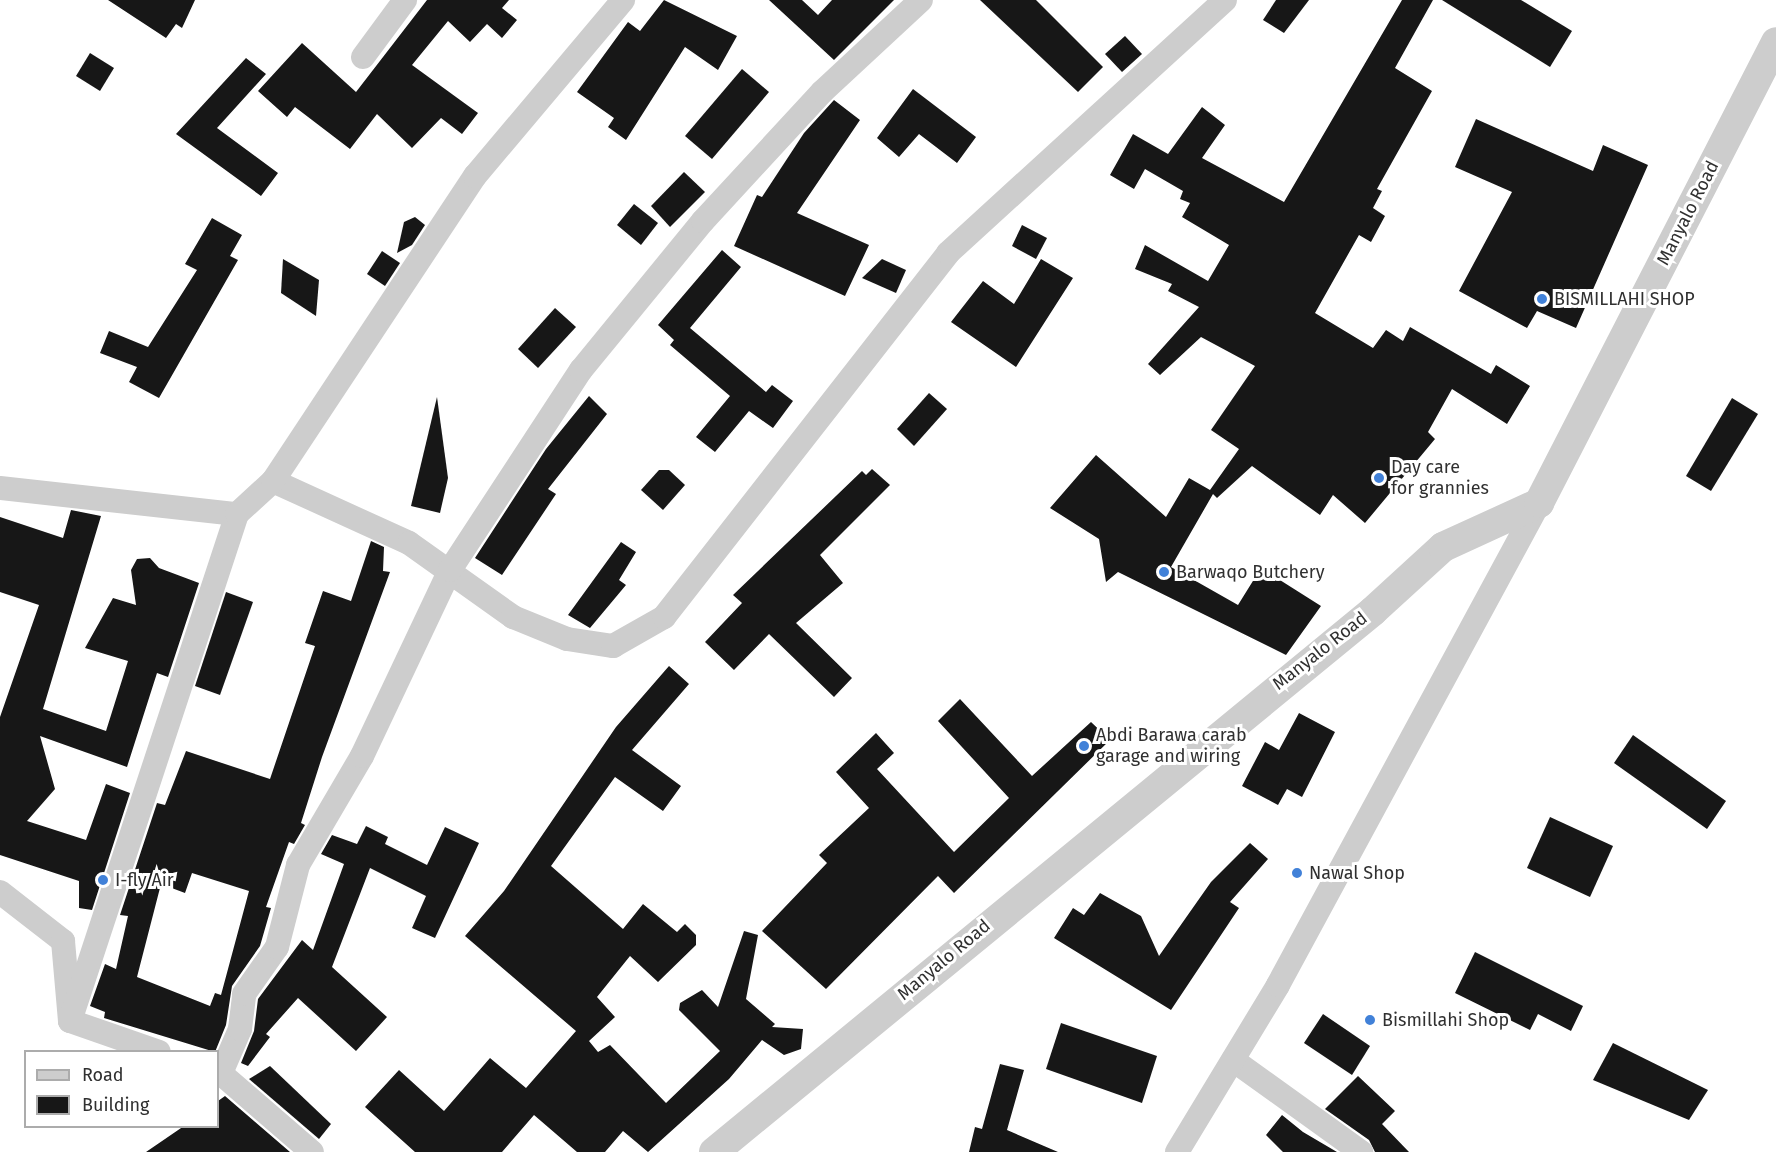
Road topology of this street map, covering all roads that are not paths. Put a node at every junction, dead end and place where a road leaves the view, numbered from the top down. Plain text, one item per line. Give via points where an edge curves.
1 (405, 0) edge
2 (623, 0) edge
3 (921, 0) edge
4 (1225, 0) edge
5 (1776, 42) edge
6 (363, 57) dead end
7 (273, 481) junction
8 (0, 488) edge
9 (1539, 503) junction
10 (237, 514) junction
11 (450, 570) junction
12 (0, 892) edge
13 (70, 1021) junction
14 (153, 1050) edge
15 (1233, 1059) junction
16 (219, 1072) edge
17 (312, 1152) edge
18 (714, 1152) edge
19 (1177, 1152) edge
20 (1361, 1152) edge

1 - 6 street
2 - 7 street via 475,176
3 - 11 street via 822,92 703,221 580,370
4 - 11 street via 948,253 664,617 613,646 567,639 513,617
5 - 9 street, Manyalo Road
7 - 10 street
7 - 11 street via 409,543
8 - 10 street
9 - 15 street via 1375,810
9 - 18 street, Manyalo Road via 1443,547 1373,611
10 - 13 street
11 - 16 street via 362,756 298,865 277,947 244,994 240,1029
12 - 13 street via 63,941
13 - 14 street
15 - 19 street
15 - 20 street
16 - 17 street

